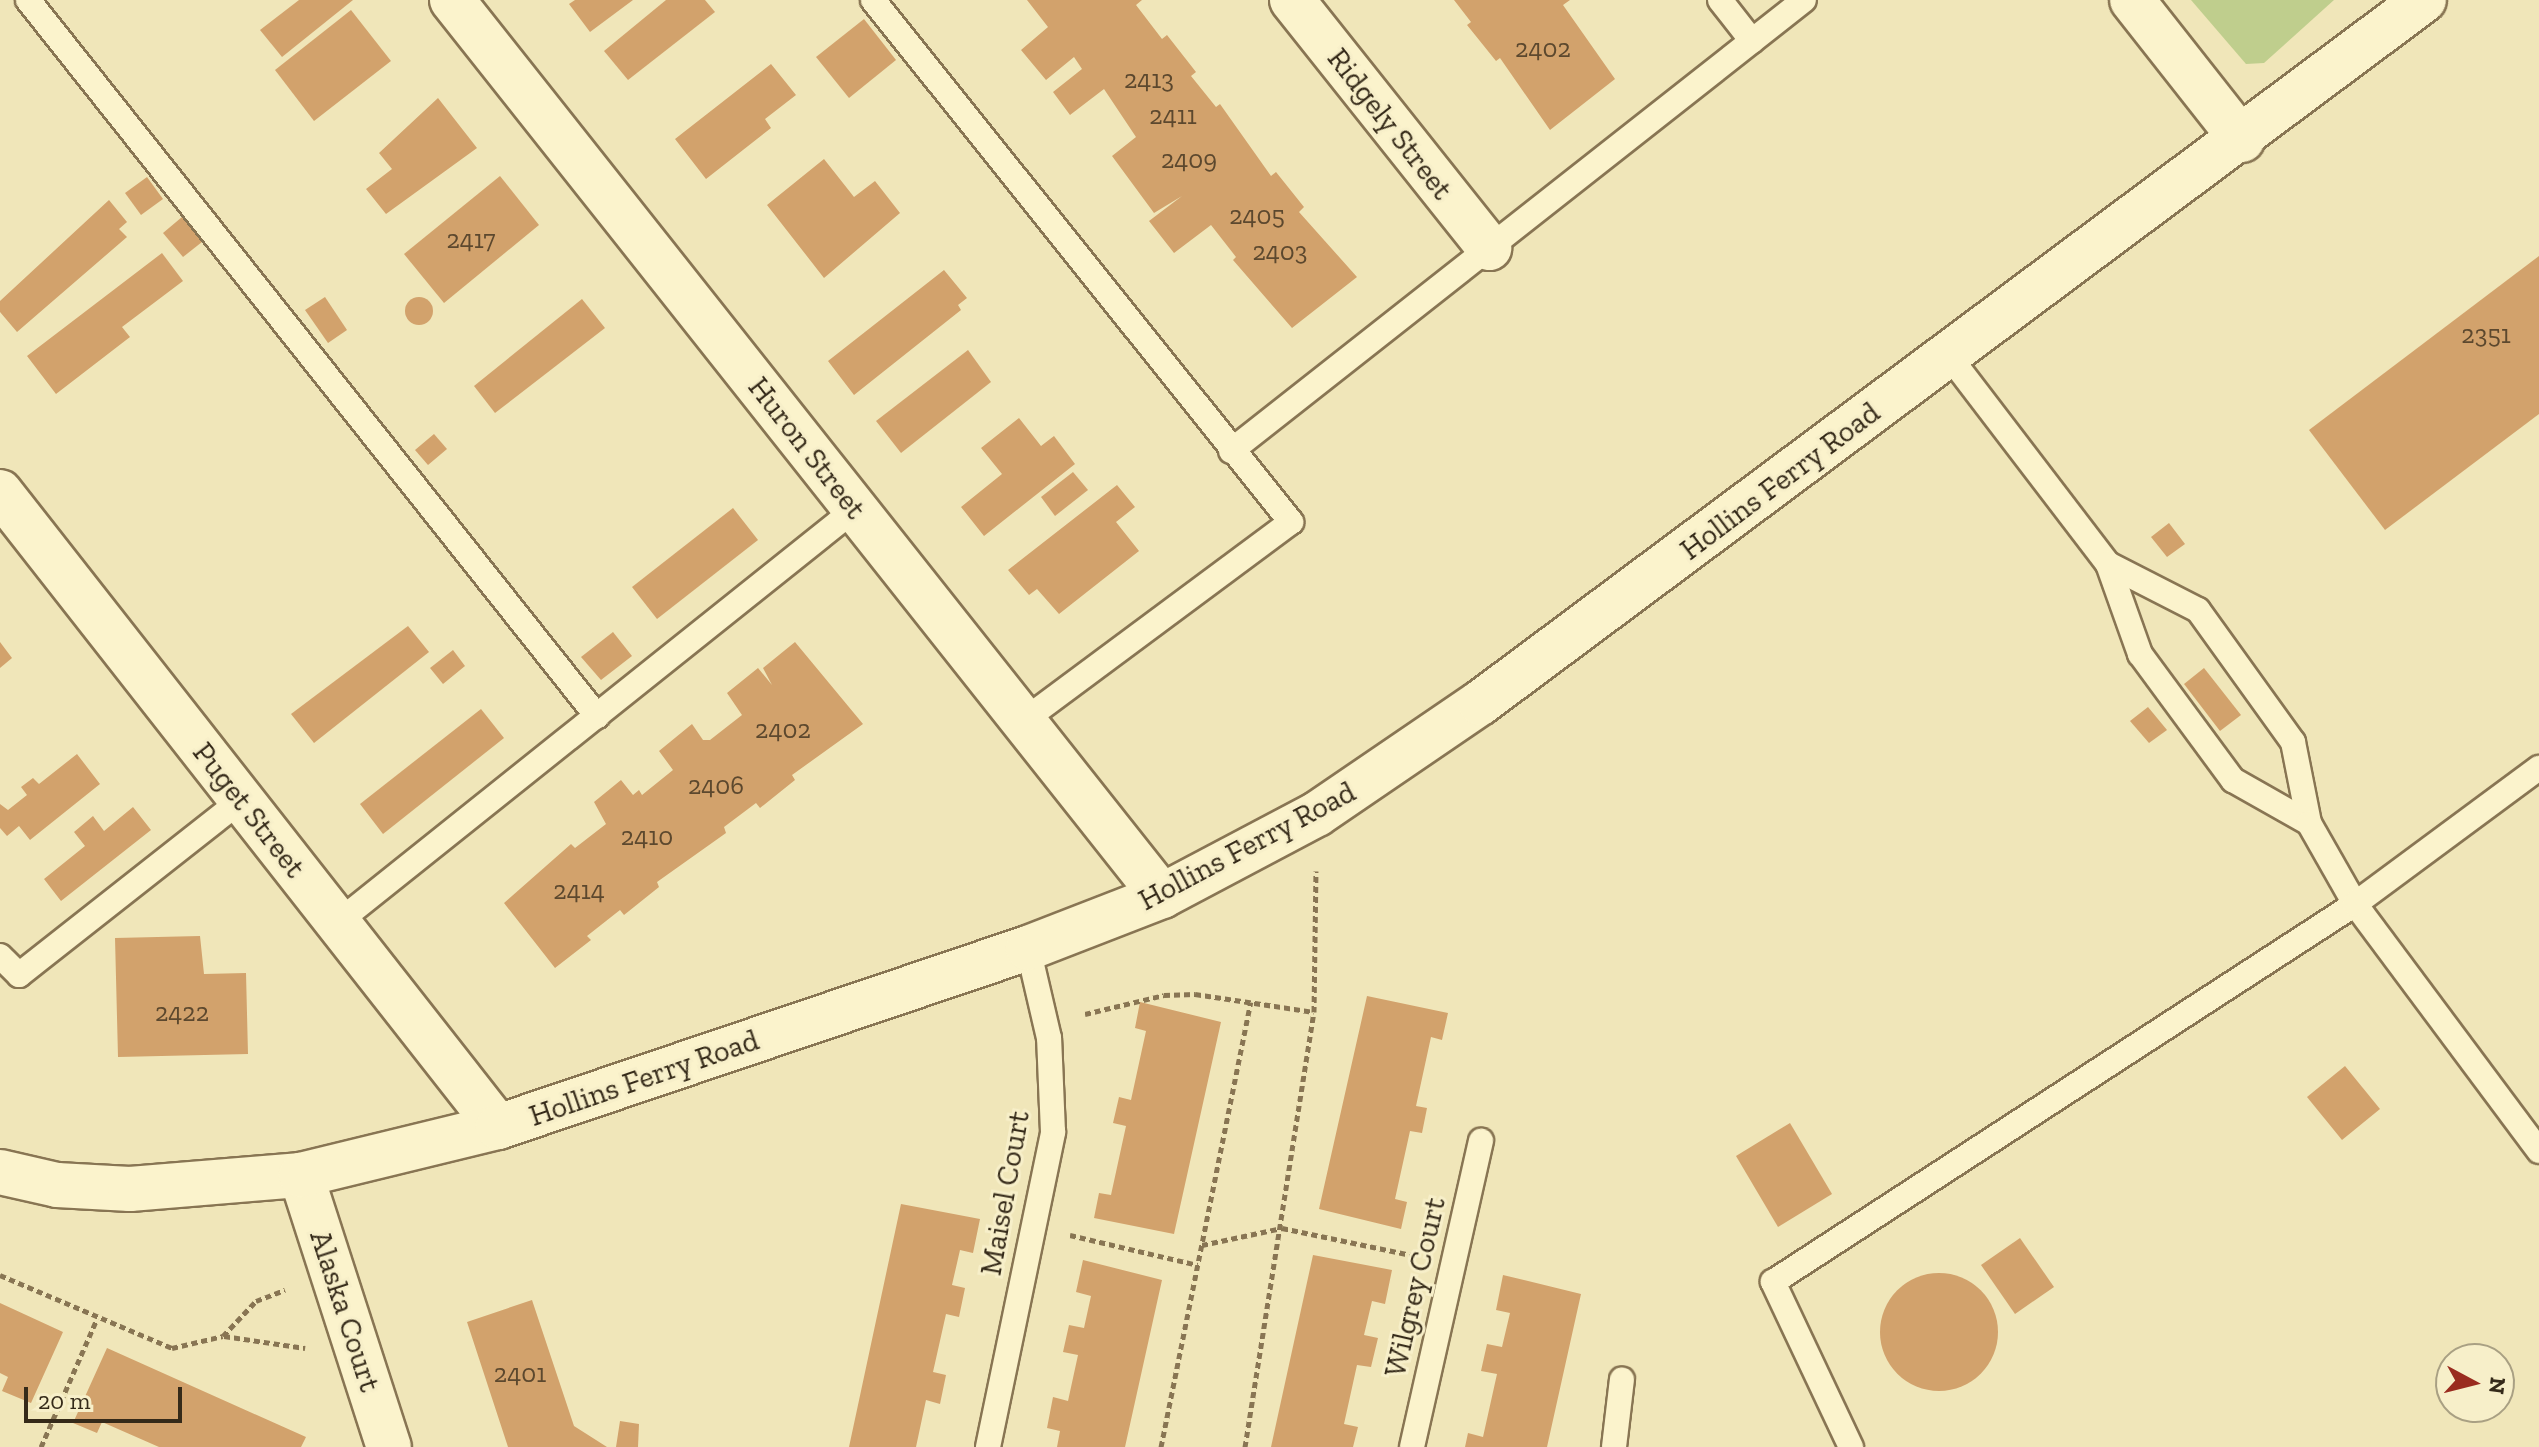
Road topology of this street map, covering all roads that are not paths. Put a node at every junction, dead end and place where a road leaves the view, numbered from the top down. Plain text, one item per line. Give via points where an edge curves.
1 (28, 0) edge
2 (452, 0) edge
3 (873, 0) edge
4 (1292, 0) edge
5 (1720, 0) edge
6 (1804, 0) edge
7 (2132, 0) edge
8 (2424, 0) edge
9 (1752, 41) junction
10 (2242, 140) junction
11 (1489, 248) junction
12 (1949, 356) junction
13 (1231, 451) junction
14 (0, 492) edge
15 (855, 509) junction
16 (2108, 564) junction
17 (597, 716) junction
18 (1023, 721) junction
19 (2539, 768) edge
20 (241, 800) junction
21 (2309, 823) junction
22 (1162, 896) junction
23 (2355, 904) junction
24 (337, 923) junction
25 (1028, 948) junction
26 (0, 956) edge
27 (498, 1127) junction
28 (1481, 1141) dead end
29 (2539, 1151) edge
30 (0, 1172) edge
31 (301, 1175) junction
32 (1622, 1379) dead end
33 (389, 1447) edge
34 (988, 1447) edge
35 (1412, 1447) edge
36 (1614, 1447) edge
37 (1851, 1447) edge

1 - 17 lane
2 - 15 street, Huron Street
3 - 13 lane
4 - 11 street, Ridgely Street
5 - 9 lane
6 - 9 lane
7 - 10 street
8 - 10 street, Hollins Ferry Road
9 - 11 lane
10 - 12 street, Hollins Ferry Road
11 - 13 lane
12 - 16 lane
12 - 22 street, Hollins Ferry Road via 1480,703 1317,814
13 - 18 lane via 1291,522
14 - 20 street, Puget Street
15 - 17 lane
15 - 18 street, Huron Street
16 - 21 lane via 2140,654 2233,780
16 - 21 lane via 2198,610 2293,742
17 - 24 lane
18 - 22 street, Huron Street
19 - 23 lane
20 - 24 street, Puget Street
20 - 26 lane via 19,975
21 - 23 lane
22 - 25 street, Hollins Ferry Road
23 - 29 lane
23 - 37 lane via 1773,1282
24 - 27 street, Puget Street
25 - 27 street, Hollins Ferry Road
25 - 34 lane, Maisel Court via 1045,1024 1053,1132
27 - 31 street, Hollins Ferry Road
28 - 35 lane, Wilgrey Court
30 - 31 street, Hollins Ferry Road via 57,1185 130,1189
31 - 33 street, Alaska Court
32 - 36 lane

